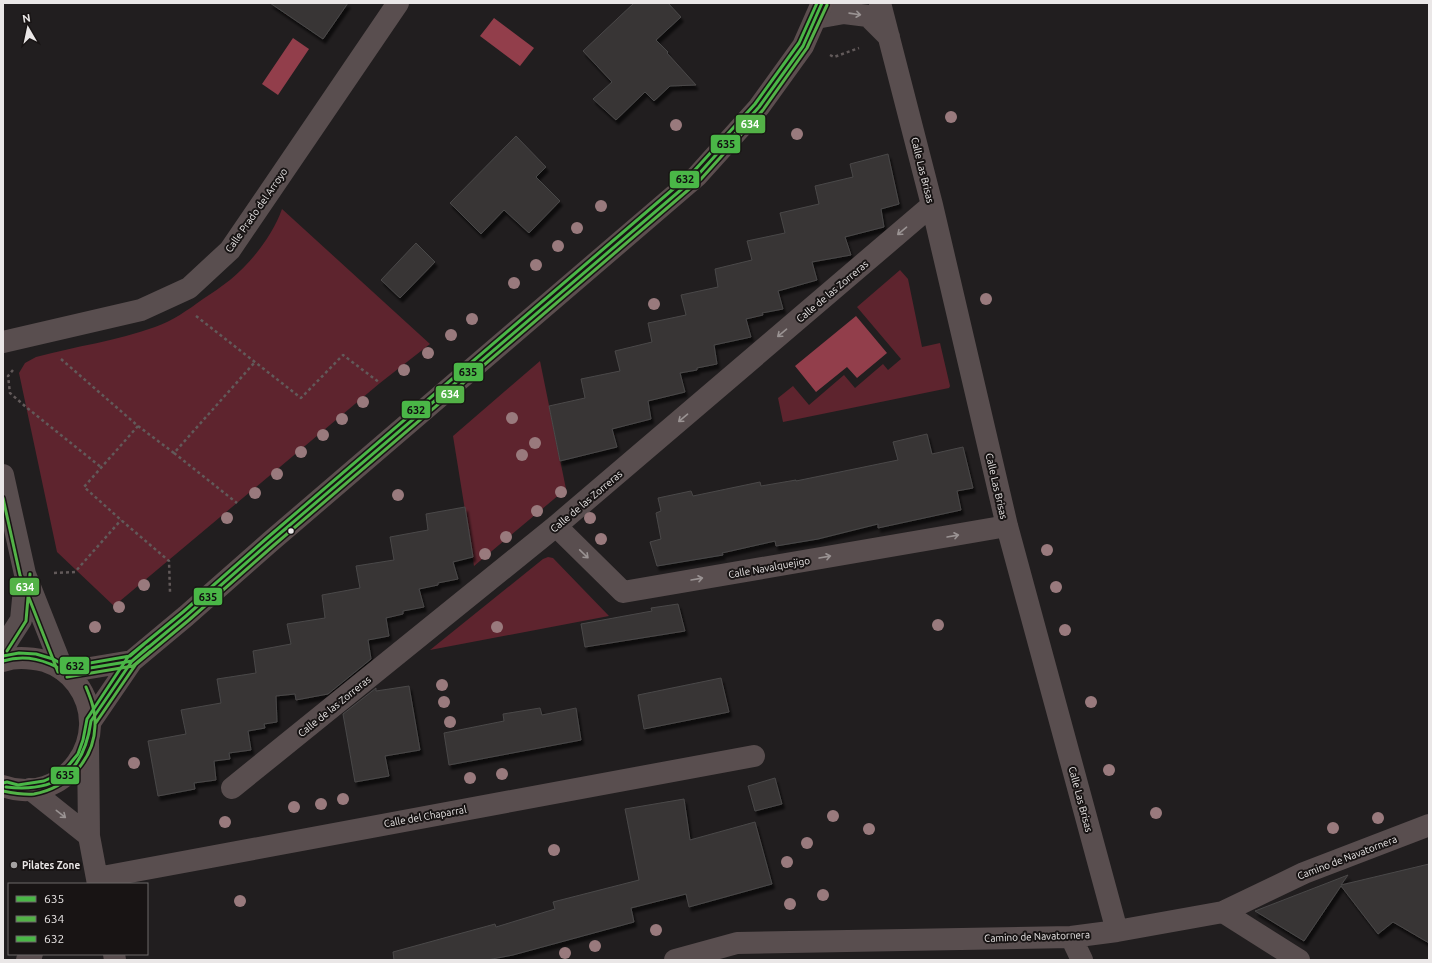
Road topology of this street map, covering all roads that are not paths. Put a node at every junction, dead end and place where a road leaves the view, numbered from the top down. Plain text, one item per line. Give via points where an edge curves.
1 (398, 3) edge
2 (880, 3) edge
3 (819, 11) edge
4 (889, 37) junction
5 (932, 205) junction
6 (3, 342) edge
7 (3, 475) edge
8 (556, 526) junction
9 (1007, 526) junction
10 (25, 574) junction
11 (3, 648) edge
12 (3, 661) edge
13 (132, 661) junction
14 (65, 671) junction
15 (89, 731) junction
16 (754, 756) dead end
17 (4, 787) edge
18 (232, 788) dead end
19 (30, 789) junction
20 (1429, 825) edge
21 (89, 836) junction
22 (98, 881) edge
23 (1223, 912) junction
24 (1117, 932) junction
25 (1071, 937) junction
26 (675, 960) edge
27 (1082, 960) edge
28 (1300, 960) edge

1 - 6 street, Calle Prado del Arroyo via 230,250 189,288 141,310
2 - 4 street, Calle Las Brisas
3 -> 4 street via 868,16
3 - 13 main road via 803,46 759,107 697,176
4 - 5 street, Calle Las Brisas
5 -> 8 street, Calle de las Zorreras
5 - 9 street, Calle Las Brisas
7 - 10 street
8 -> 9 street, Calle Navalquejigo via 623,592
8 - 18 street, Calle de las Zorreras
9 - 24 street, Calle Las Brisas
10 - 11 street via 21,620
10 - 14 street
12 - 14 main road via 35,659
13 - 14 main road
13 - 15 main road
14 - 15 main road via 83,694 89,710
15 - 19 main road via 82,756 72,769 46,786
15 - 21 street
16 - 22 street, Calle del Chaparral
17 - 19 main road
19 -> 21 street
20 - 23 street, Camino de Navatornera via 1304,873
21 - 22 street
23 - 24 street, Camino de Navatornera
23 - 28 street
24 - 25 street, Camino de Navatornera
25 - 26 street, Camino de Navatornera via 737,943
25 - 27 street

